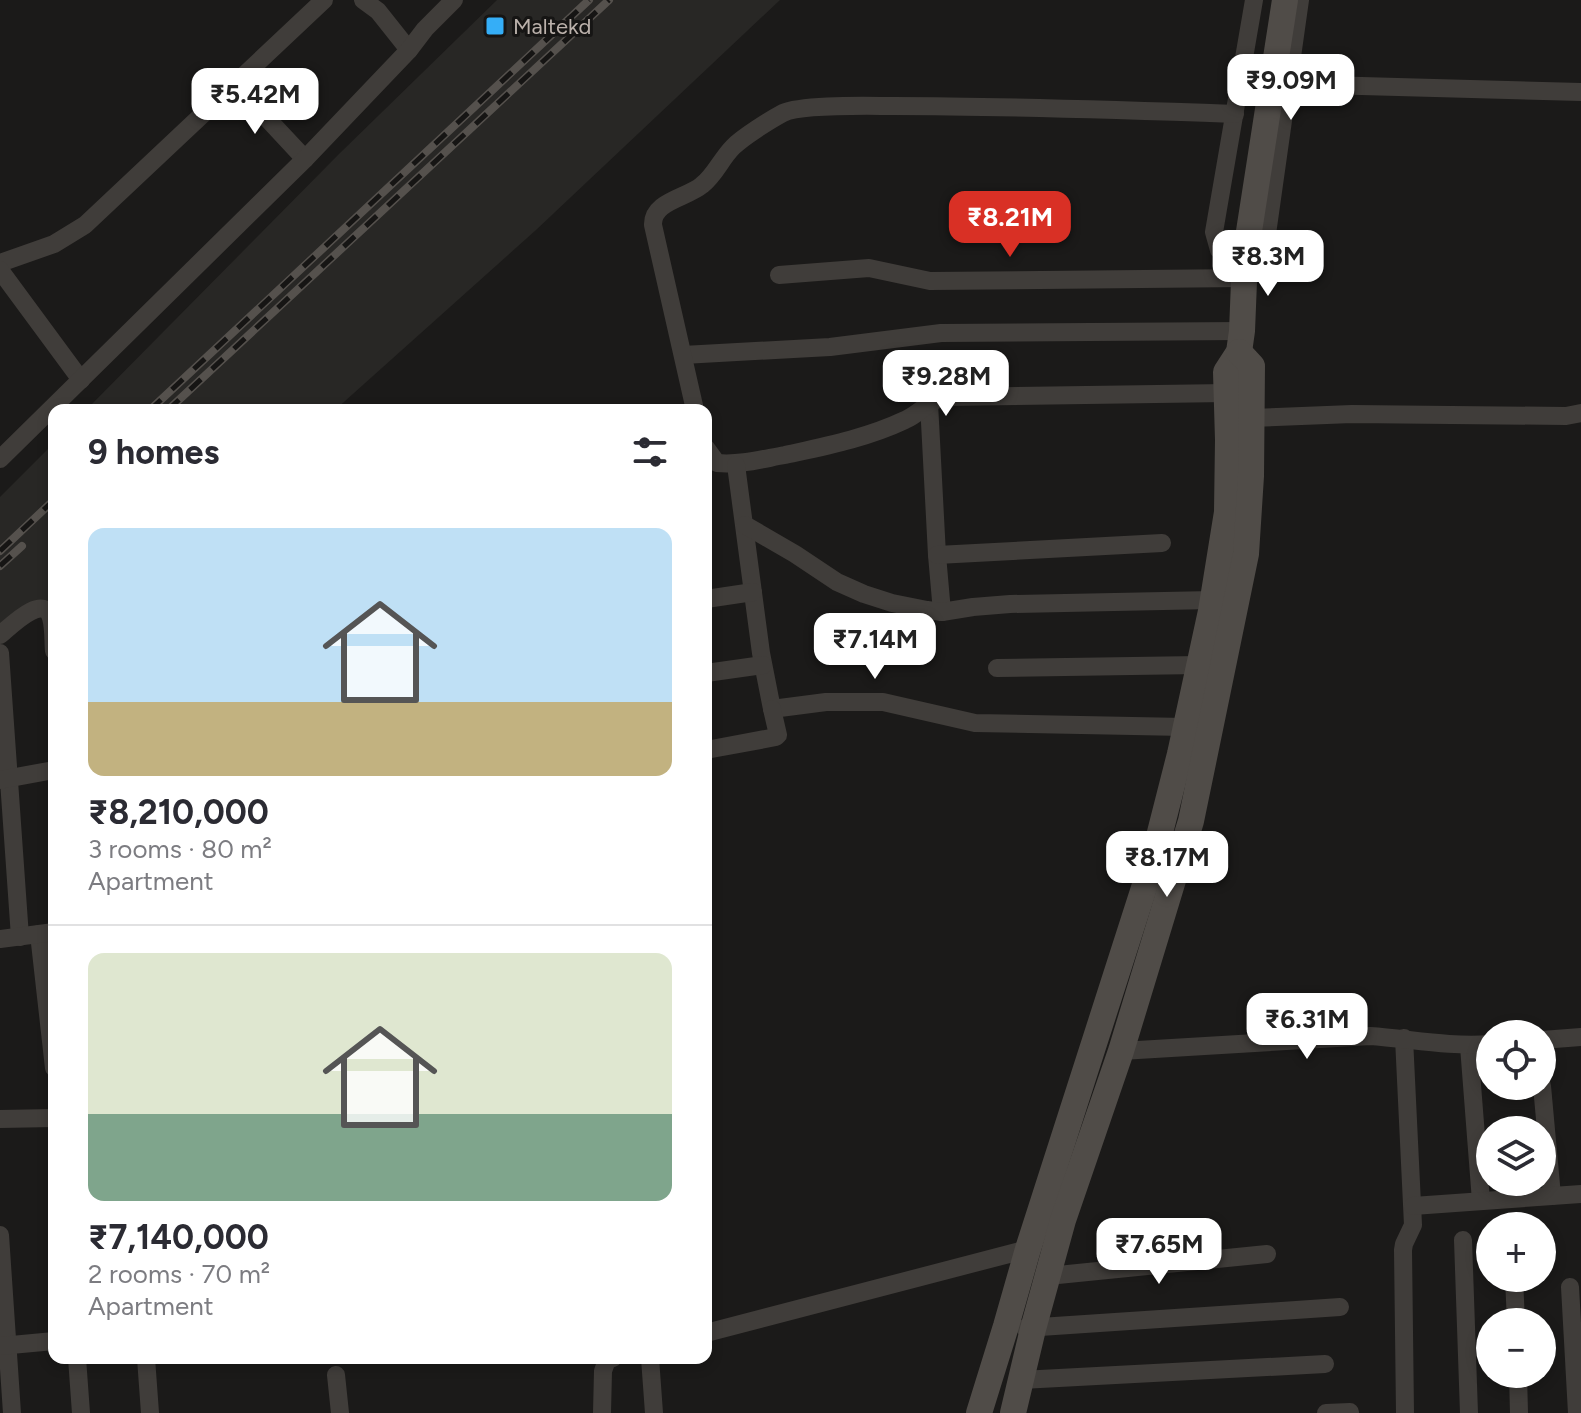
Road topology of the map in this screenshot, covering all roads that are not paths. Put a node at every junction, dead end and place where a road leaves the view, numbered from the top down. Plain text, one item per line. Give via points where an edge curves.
1 (324, 0) edge
2 (363, 0) edge
3 (454, 0) edge
4 (1254, 0) edge
5 (1285, 0) edge
6 (1300, 0) edge
7 (409, 50) junction
8 (235, 84) junction
9 (1288, 84) junction
10 (1581, 92) edge
11 (1235, 114) junction
12 (305, 159) junction
13 (1245, 257) junction
14 (0, 263) edge
15 (0, 270) edge
16 (779, 275) dead end
17 (1240, 341) junction
18 (683, 355) junction
19 (81, 380) junction
20 (1227, 393) junction
21 (929, 403) junction
22 (56, 404) edge
23 (694, 404) edge
24 (48, 412) edge
25 (1581, 413) edge
26 (1251, 418) junction
27 (0, 459) edge
28 (716, 460) edge
29 (745, 525) junction
30 (1162, 543) dead end
31 (937, 555) junction
32 (753, 592) junction
33 (712, 598) edge
34 (1213, 600) junction
35 (48, 611) edge
36 (942, 612) junction
37 (0, 635) edge
38 (0, 653) edge
39 (763, 665) junction
40 (1199, 665) junction
41 (997, 668) dead end
42 (712, 672) edge
43 (772, 709) junction
44 (1185, 727) junction
45 (712, 749) edge
46 (48, 771) edge
47 (5, 779) edge
48 (38, 935) edge
49 (0, 939) edge
50 (48, 1018) edge
51 (1581, 1037) edge
52 (1404, 1038) junction
53 (1556, 1039) edge
54 (1476, 1045) edge
55 (1469, 1046) junction
56 (1121, 1051) junction
57 (48, 1118) edge
58 (0, 1119) edge
59 (1581, 1194) edge
60 (1552, 1196) edge
61 (1556, 1196) edge
62 (1481, 1201) junction
63 (1413, 1206) junction
64 (0, 1235) edge
65 (1463, 1240) dead end
66 (1028, 1249) junction
67 (1267, 1254) dead end
68 (1048, 1276) junction
69 (1570, 1287) dead end
70 (1340, 1307) dead end
71 (1006, 1326) junction
72 (1033, 1329) junction
73 (712, 1331) edge
74 (48, 1341) edge
75 (4, 1345) edge
76 (77, 1364) edge
77 (146, 1364) edge
78 (604, 1364) edge
79 (650, 1364) edge
80 (1325, 1364) dead end
81 (336, 1375) dead end
82 (1021, 1380) junction
83 (1518, 1388) edge
84 (1350, 1412) edge
85 (12, 1413) edge
86 (81, 1413) edge
87 (150, 1413) edge
88 (340, 1413) edge
89 (602, 1413) edge
90 (654, 1413) edge
91 (979, 1413) edge
92 (1013, 1413) edge
93 (1326, 1413) edge
94 (1405, 1413) edge
95 (1469, 1413) edge
96 (1519, 1413) edge
97 (1577, 1413) edge

1 - 8 street
2 - 7 street
3 - 7 street
4 - 11 street
5 - 13 main road
6 - 9 street
7 - 12 street
8 - 12 street
8 - 14 street via 85,225 54,244
9 - 10 street
9 - 13 street via 1267,234 1255,255
11 - 13 street via 1214,232 1225,255
11 - 18 street via 989,106 786,112 733,147 700,187 653,217
12 - 19 street
13 - 16 street via 930,281 869,268
13 - 17 main road
15 - 19 street
17 - 18 street via 941,333 830,347
17 - 20 main road via 1226,372
17 - 26 main road via 1252,366
18 - 23 street
19 - 22 street
20 - 21 street via 942,397
20 - 34 main road via 1227,512
21 - 28 street via 910,419 838,444
21 - 31 street
24 - 27 street
25 - 26 street
26 - 56 main road via 1246,554 1228,645 1191,821
28 - 29 street
29 - 32 street
29 - 36 street via 864,594
30 - 31 street
31 - 36 street
32 - 33 street
32 - 39 street
34 - 36 street via 1010,604
34 - 40 main road
35 - 37 street via 29,612
38 - 47 street
39 - 42 street
39 - 43 street
40 - 41 street
40 - 44 main road
43 - 44 street via 883,702 975,723
43 - 45 street via 776,737
44 - 66 main road via 1153,860
46 - 47 street
47 - 48 street
48 - 49 street
48 - 50 street
51 - 53 street
52 - 55 street
52 - 56 street
52 - 63 street
54 - 55 street
55 - 62 street
56 - 68 main road
57 - 58 street
59 - 61 street
60 - 62 street
62 - 63 street
63 - 94 street via 1413,1225 1403,1250
64 - 75 street
65 - 95 street
66 - 71 main road
66 - 73 street
67 - 68 street
68 - 72 main road
69 - 97 street
70 - 72 street
71 - 72 street
71 - 91 main road
72 - 82 main road
74 - 75 street
75 - 85 street
76 - 86 street
77 - 87 street
78 - 89 street
79 - 90 street
80 - 82 street
81 - 88 street
82 - 92 main road
83 - 96 street
84 - 93 street

